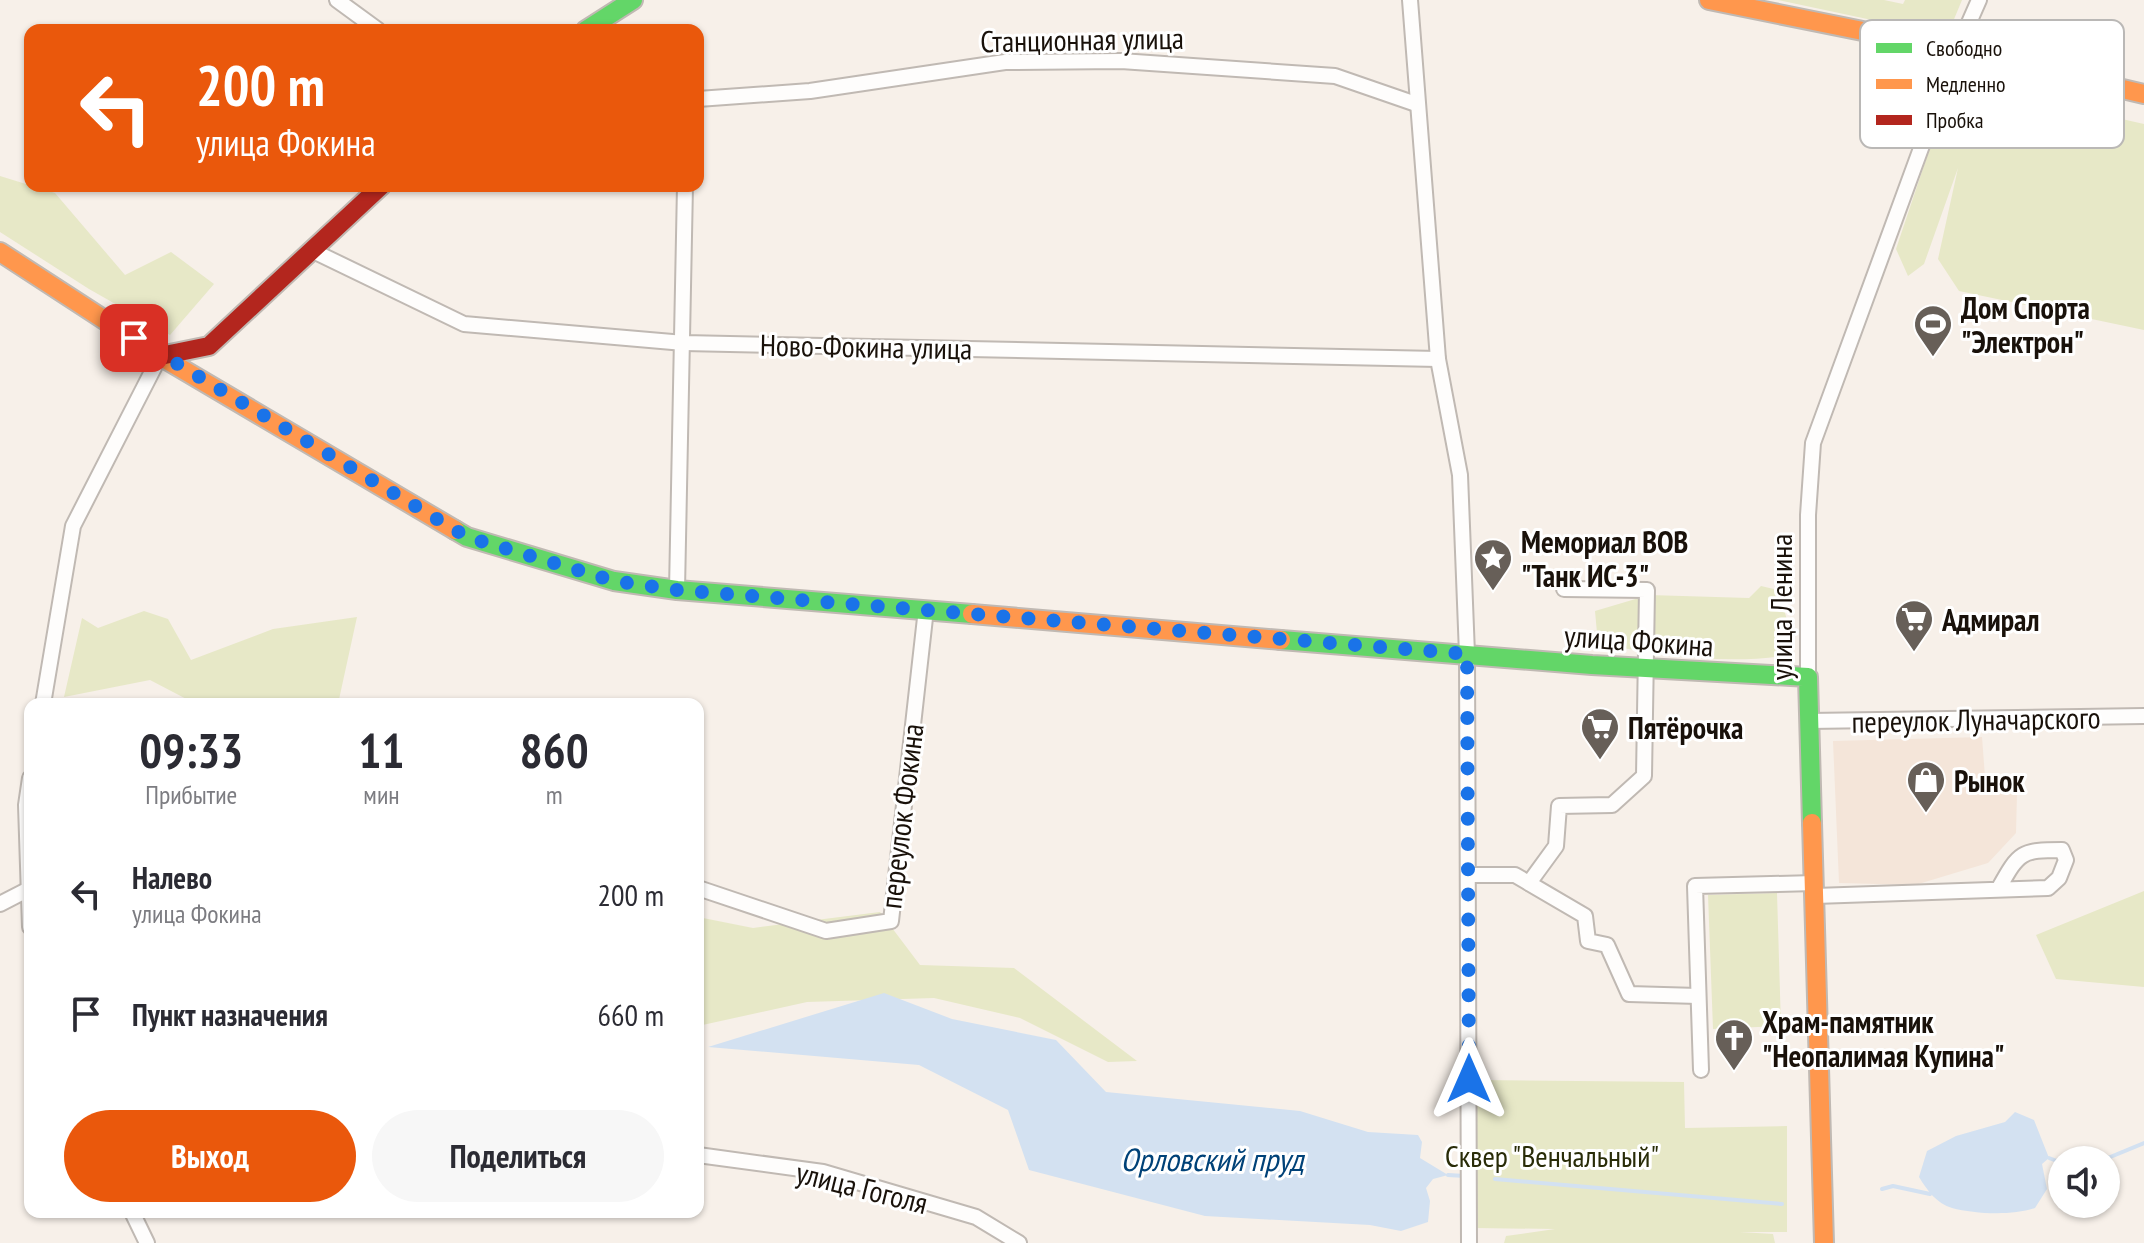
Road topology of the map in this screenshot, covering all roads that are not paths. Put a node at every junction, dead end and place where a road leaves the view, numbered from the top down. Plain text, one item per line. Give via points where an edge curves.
1 (337, 0) edge
2 (633, 0) edge
3 (1410, 0) edge
4 (1709, 0) edge
5 (1979, 0) edge
6 (1970, 20) edge
7 (370, 24) edge
8 (595, 24) edge
9 (1860, 30) edge
10 (2124, 89) edge
11 (2144, 94) edge
12 (704, 99) edge
13 (1416, 104) junction
14 (1921, 148) edge
15 (374, 192) edge
16 (685, 192) edge
17 (311, 250) junction
18 (0, 252) edge
19 (684, 343) junction
20 (160, 356) junction
21 (1438, 359) junction
22 (1564, 589) dead end
23 (677, 590) junction
24 (926, 609) junction
25 (1467, 654) junction
26 (1648, 669) junction
27 (1808, 677) junction
28 (44, 698) edge
29 (2144, 716) edge
30 (1809, 721) junction
31 (1468, 875) junction
32 (1529, 883) junction
33 (1999, 888) junction
34 (704, 890) edge
35 (1815, 890) junction
36 (24, 892) edge
37 (0, 904) edge
38 (1698, 996) junction
39 (1701, 1070) dead end
40 (704, 1156) edge
41 (135, 1218) edge
42 (1824, 1218) junction
43 (147, 1243) edge
44 (1019, 1243) edge
45 (1469, 1243) edge
46 (1824, 1243) edge
47 (1837, 1243) edge

1 - 7 street
2 - 8 main road
3 - 13 street
4 - 9 main road
5 - 6 street, улица Ленина
10 - 11 main road
12 - 13 street, Станционная улица via 810,91 1005,62 1121,61 1335,76
13 - 21 street
14 - 27 street, улица Ленина via 1813,443
15 - 17 main road
16 - 19 street
17 - 19 street, Ново-Фокина улица via 464,324
17 - 20 main road via 209,346
18 - 20 main road, улица Фокина
19 - 21 street, Ново-Фокина улица
19 - 23 street
20 - 23 main road, улица Фокина via 467,537 614,581
20 - 28 street via 73,526
21 - 25 street via 1460,475
22 - 26 street via 1647,590
23 - 24 main road, улица Фокина
24 - 25 main road, улица Фокина
24 - 34 street, переулок Фокина via 891,921 826,931
25 - 26 main road, улица Фокина
25 - 31 street
26 - 27 main road, улица Фокина
26 - 32 street via 1644,776 1612,805 1559,806 1556,846
27 - 30 main road, улица Ленина
29 - 30 street, переулок Луначарского
30 - 35 main road, улица Ленина
31 - 32 street via 1515,875
31 - 45 street
32 - 38 street via 1585,916 1588,941 1607,945 1629,994
33 - 33 street via 2048,888 2066,860 2062,850 2028,850 2016,858
33 - 35 street via 1936,894
35 - 38 street via 1695,886
35 - 42 main road, улица Ленина
36 - 37 street
38 - 39 street
40 - 44 street, улица Гоголя via 823,1172 976,1217
41 - 43 street
42 - 46 main road, улица Ленина
42 - 47 main road

